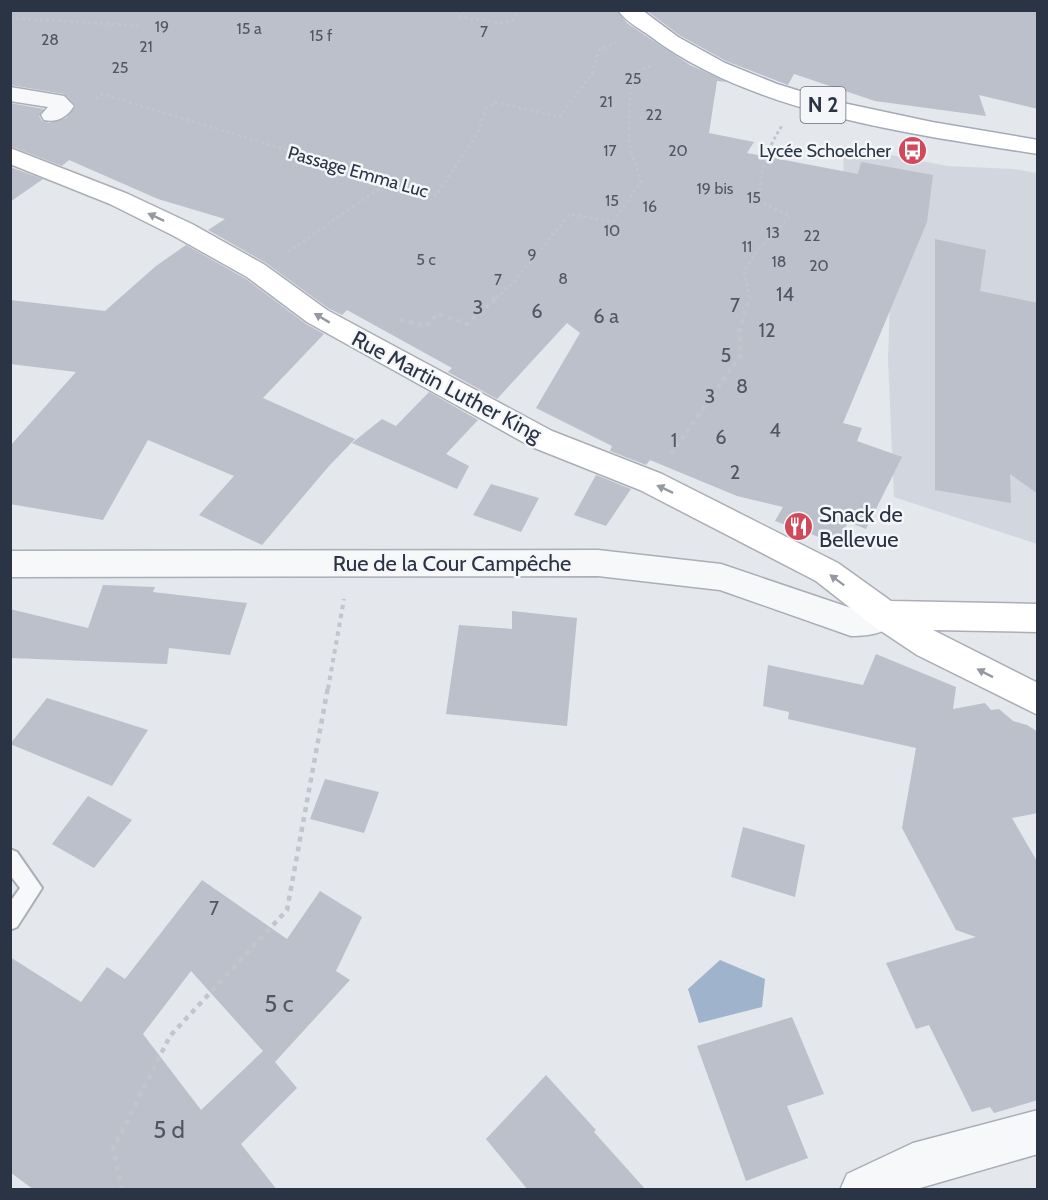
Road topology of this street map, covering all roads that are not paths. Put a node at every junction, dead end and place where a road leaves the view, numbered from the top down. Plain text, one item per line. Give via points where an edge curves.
1 (628, 10) edge
2 (10, 94) edge
3 (52, 115) dead end
4 (1038, 147) edge
5 (10, 155) edge
6 (10, 564) edge
7 (884, 615) junction
8 (1038, 618) edge
9 (1038, 699) edge
10 (10, 858) edge
11 (10, 920) edge
12 (1038, 1132) edge
13 (863, 1190) edge

1 - 4 main road, N 2 via 696,57 799,98 889,122
2 - 3 street via 56,101 63,106
7 -> 5 main road, Rue Martin Luther King via 827,573 651,482 542,439 365,343 317,316 256,271 183,230
6 - 7 street, Rue de la Cour Campêche via 598,563 721,577 851,622 868,622
7 - 8 main road
9 -> 7 main road, Rue Martin Luther King via 929,645
10 - 11 lane via 32,888
12 - 13 street via 913,1166

